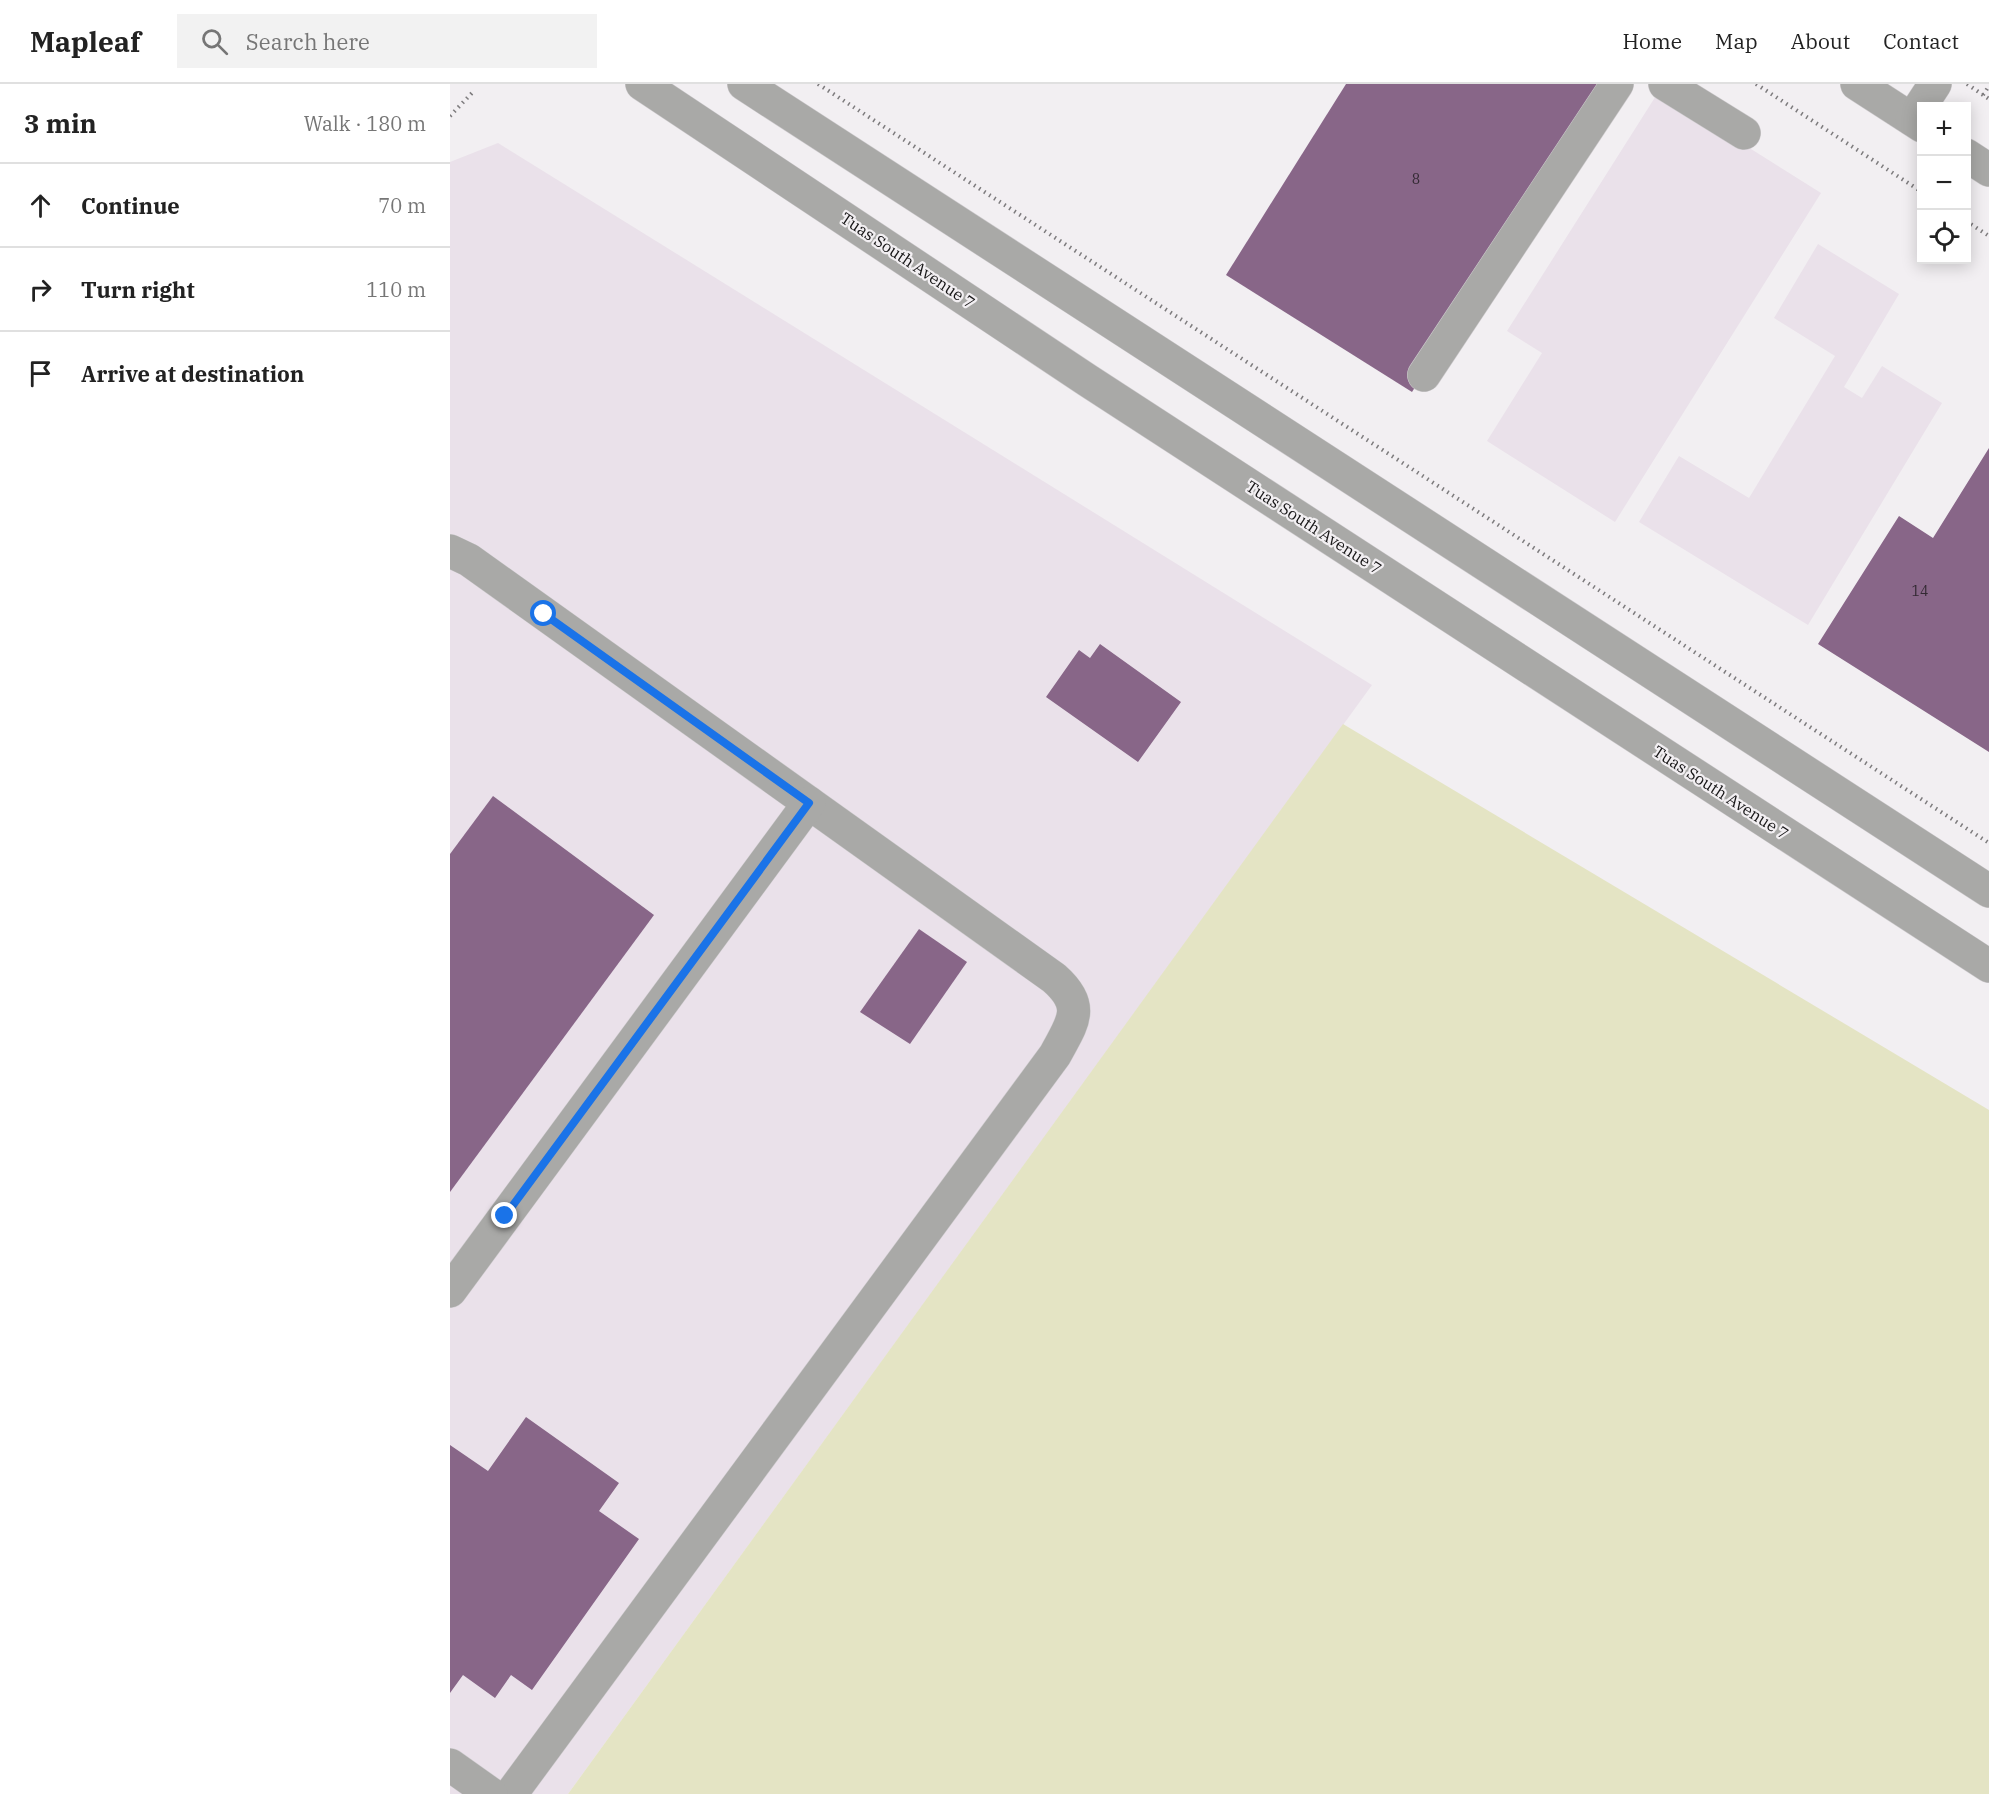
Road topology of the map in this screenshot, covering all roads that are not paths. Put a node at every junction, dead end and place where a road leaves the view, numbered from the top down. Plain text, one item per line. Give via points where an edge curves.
1 (642, 84) edge
2 (744, 84) edge
3 (1617, 84) edge
4 (1857, 84) edge
5 (1935, 84) edge
6 (1670, 85) edge
7 (1927, 102) edge
8 (1917, 123) edge
9 (1744, 134) dead end
10 (1968, 156) edge
11 (1989, 170) edge
12 (1424, 375) dead end
13 (450, 551) edge
14 (809, 803) junction
15 (1989, 891) edge
16 (1989, 966) edge
17 (450, 1291) edge
18 (450, 1765) edge
19 (492, 1794) edge
20 (511, 1794) edge

1 - 16 street, Tuas South Avenue 7 via 1087,380
2 - 15 street
3 - 12 street
4 - 8 street
5 - 7 street
6 - 9 street
10 - 11 street
13 - 14 street via 469,560
14 - 17 street
14 - 20 street via 1054,978 1073,1002 1074,1021 1054,1055
18 - 19 street

